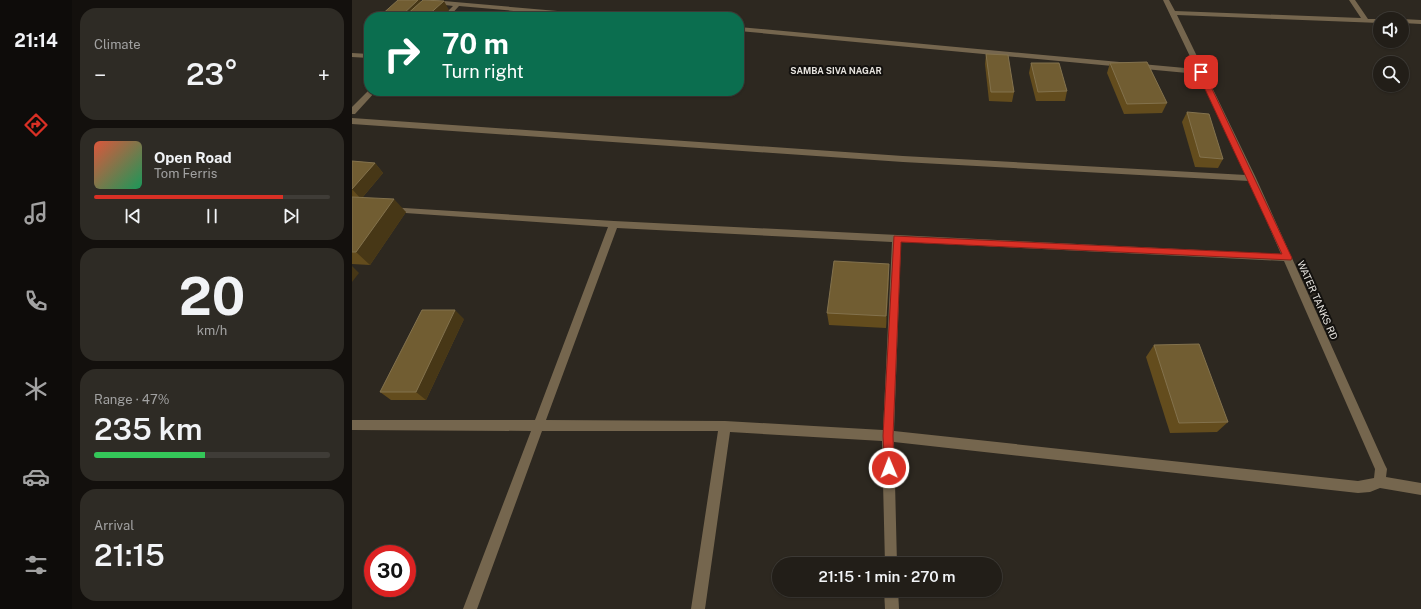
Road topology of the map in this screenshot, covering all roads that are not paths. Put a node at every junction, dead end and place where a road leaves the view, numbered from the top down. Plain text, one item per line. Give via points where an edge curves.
1 (1166, 0) edge
2 (1352, 0) edge
3 (427, 2) edge
4 (458, 4) junction
5 (450, 12) edge
6 (548, 12) edge
7 (1171, 13) junction
8 (1366, 20) junction
9 (1373, 20) edge
10 (1409, 21) edge
11 (1421, 22) edge
12 (744, 29) edge
13 (352, 55) edge
14 (364, 56) edge
15 (1201, 72) junction
16 (367, 96) edge
17 (352, 112) edge
18 (352, 121) edge
19 (1252, 178) junction
20 (384, 208) edge
21 (614, 224) junction
22 (897, 238) junction
23 (1288, 258) junction
24 (352, 425) edge
25 (538, 425) junction
26 (726, 426) junction
27 (888, 436) junction
28 (1380, 482) junction
29 (1421, 489) edge
30 (891, 557) edge
31 (891, 597) edge
32 (470, 609) edge
33 (698, 609) edge
34 (892, 609) edge

1 - 7 street, WATER TANKS RD
2 - 8 street
3 - 4 street
4 - 5 street
4 - 6 street
7 - 8 street
7 - 15 street, WATER TANKS RD
8 - 9 street
10 - 11 street
12 - 15 street
13 - 14 street
15 - 19 street, WATER TANKS RD
16 - 17 street
18 - 19 street via 903,159
19 - 23 street, WATER TANKS RD
20 - 21 street
21 - 22 street
21 - 25 street
22 - 23 street
22 - 27 street
23 - 28 street, WATER TANKS RD via 1374,453 1380,470
24 - 25 street
25 - 26 street
25 - 32 street
26 - 27 street
26 - 33 street
27 - 28 street via 1358,487
27 - 30 street
28 - 29 street
31 - 34 street

